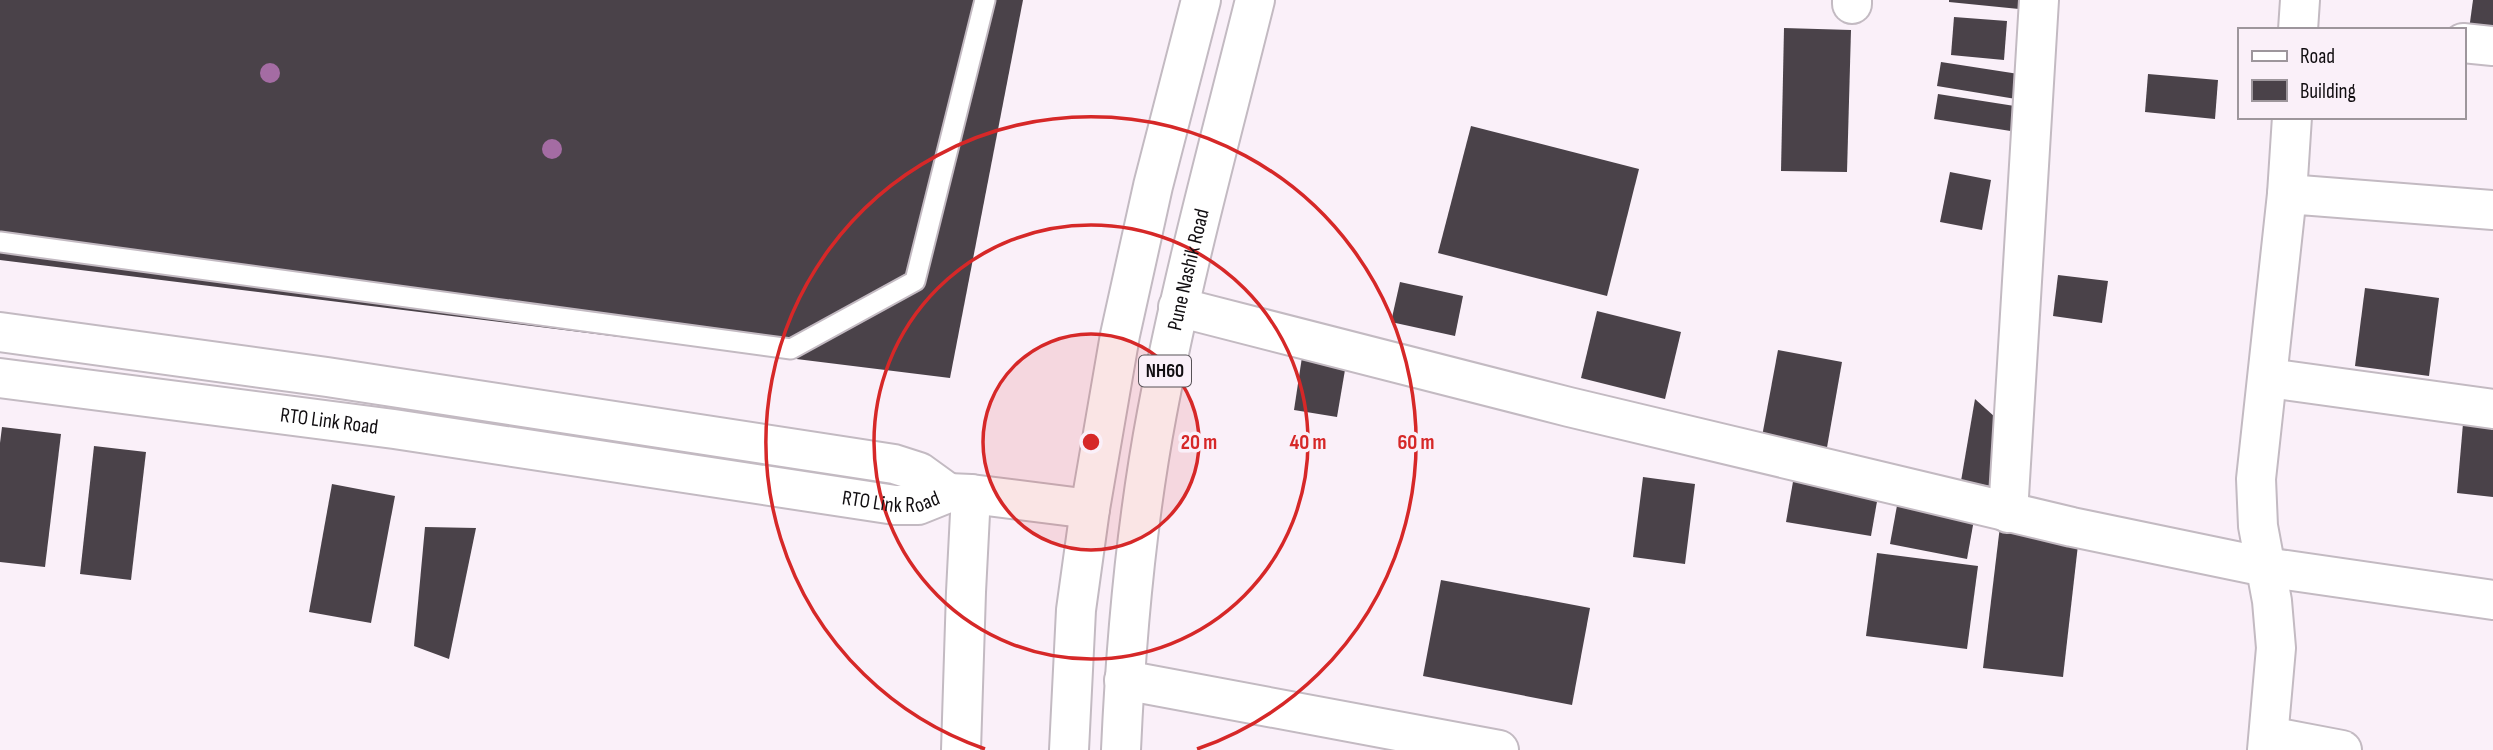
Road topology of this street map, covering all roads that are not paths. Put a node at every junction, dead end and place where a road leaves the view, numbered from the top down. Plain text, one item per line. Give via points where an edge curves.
1 (985, 0) edge
2 (1201, 0) edge
3 (1255, 0) edge
4 (2039, 0) edge
5 (2300, 0) edge
6 (2298, 28) edge
7 (2465, 43) edge
8 (2493, 46) edge
9 (2292, 119) edge
10 (2287, 194) junction
11 (2493, 210) edge
12 (0, 242) edge
13 (1178, 307) junction
14 (0, 332) edge
15 (0, 378) edge
16 (2269, 378) junction
17 (2493, 409) edge
18 (960, 493) junction
19 (1090, 509) junction
20 (2008, 513) junction
21 (2265, 567) junction
22 (2493, 600) edge
23 (1124, 680) junction
24 (2268, 743) edge
25 (961, 750) edge
26 (1069, 750) edge
27 (1121, 750) edge
28 (1499, 750) edge
29 (2342, 750) edge

1 - 12 lane via 915,281 791,349
2 - 19 main road, NH60 via 1123,322
3 - 13 main road, Pune Nashik Road / NH60
4 - 20 main road
5 - 6 main road
7 - 8 main road
9 - 10 main road
10 - 11 main road
10 - 16 main road
13 - 20 main road
13 - 23 main road, Pune Nashik Road / NH60 via 1143,503
14 - 18 main road, RTO Link Road via 894,464
15 - 18 main road, RTO Link Road via 394,429 895,505 918,505
16 - 17 main road
16 - 21 main road via 2256,479
18 - 19 main road
18 - 25 main road via 965,592
19 - 26 main road, NH60 via 1076,610
20 - 21 main road
21 - 22 main road
21 - 24 main road via 2276,648
23 - 27 main road, Pune Nashik Road / NH60
23 - 28 main road
24 - 29 main road

